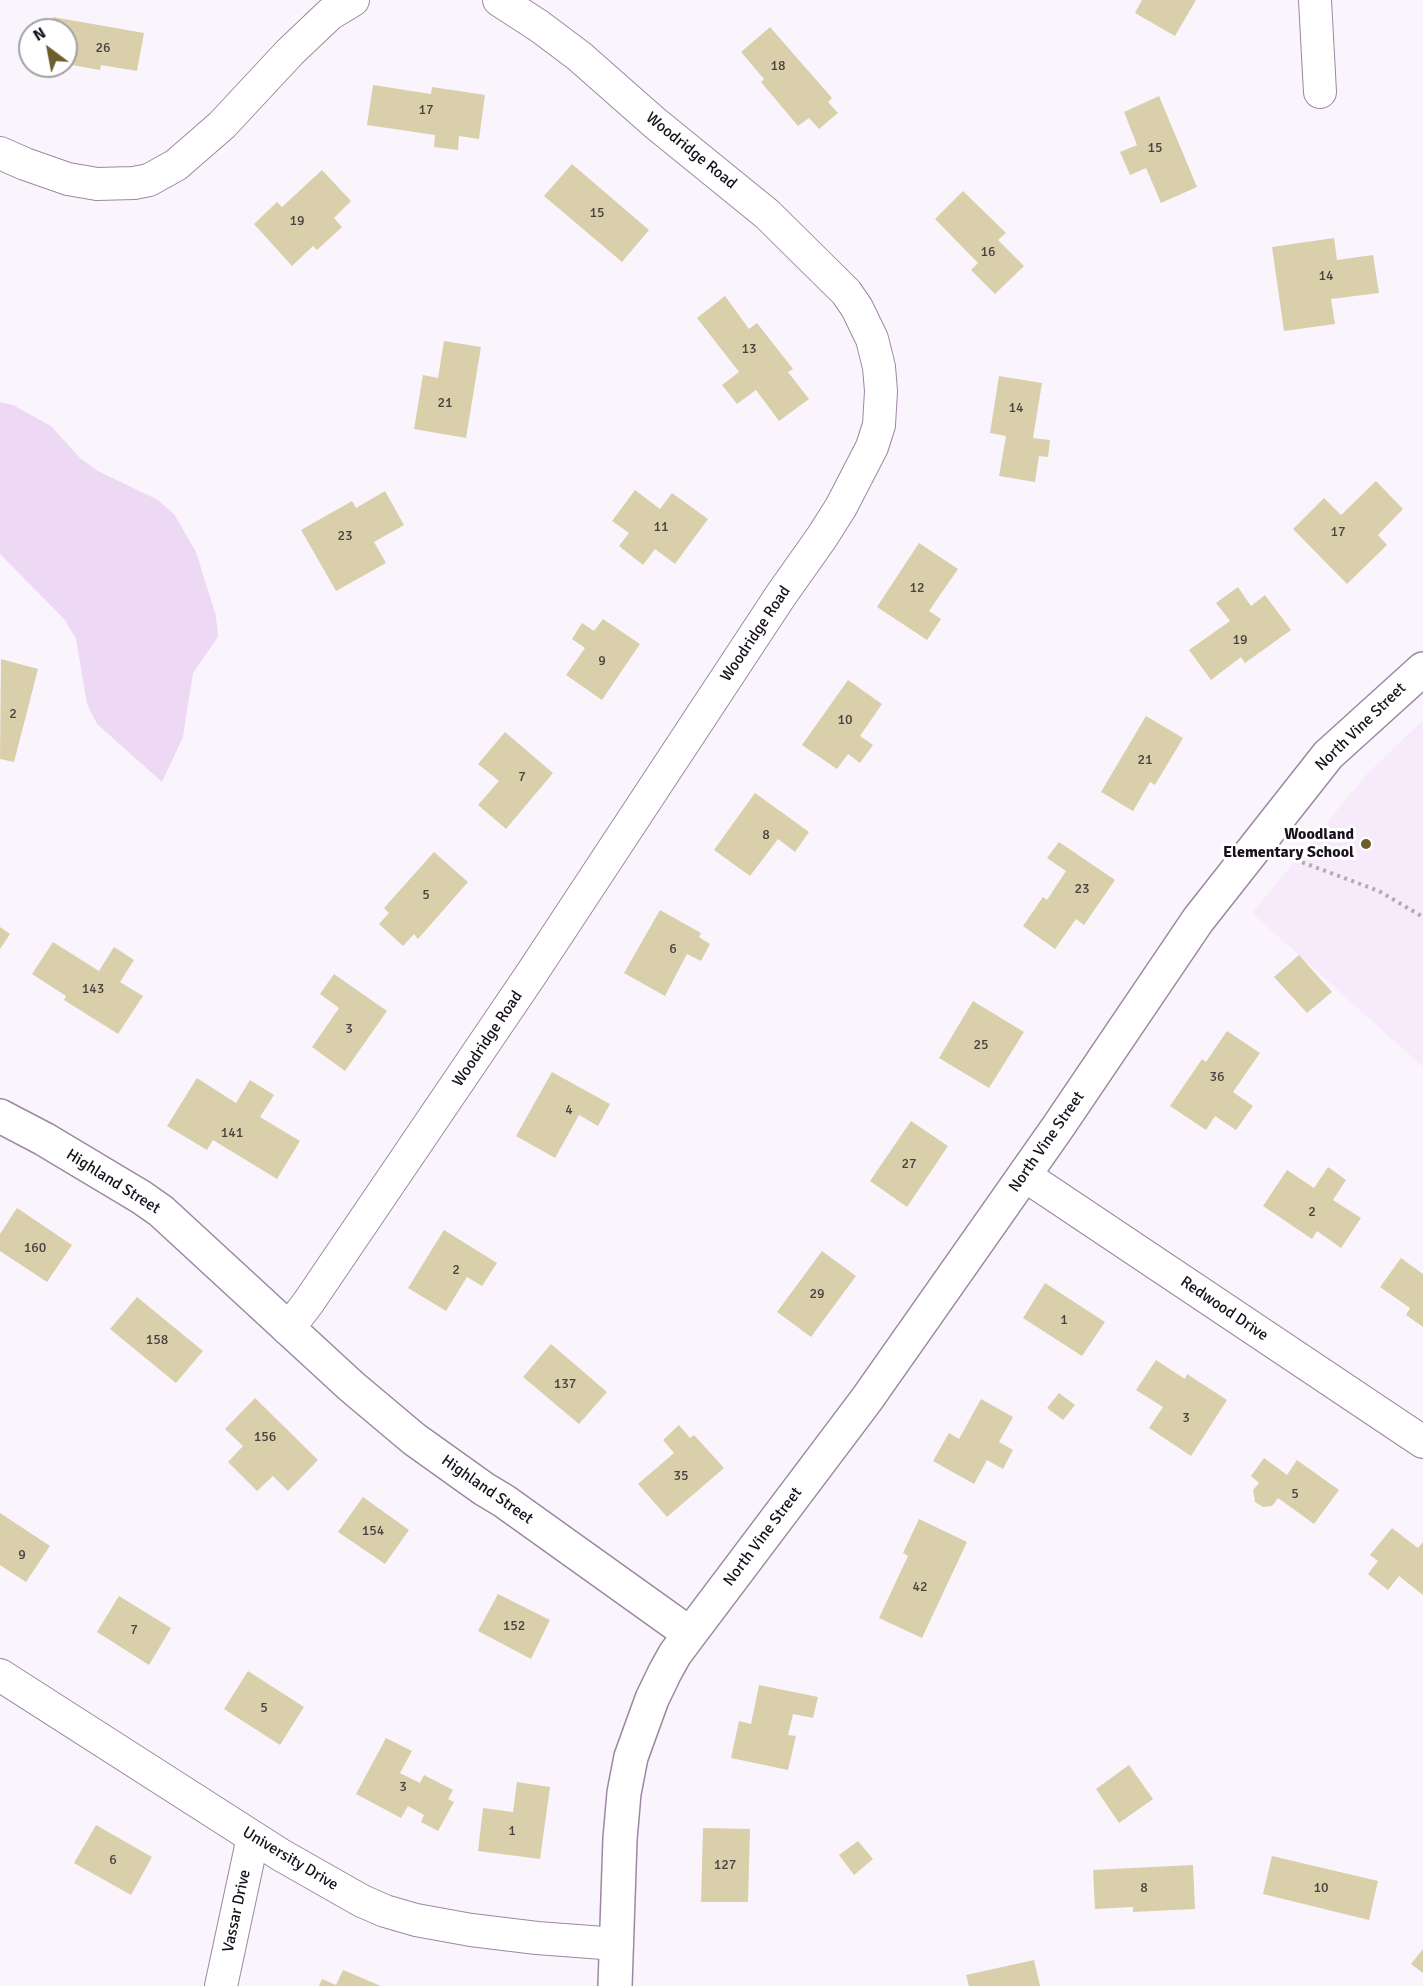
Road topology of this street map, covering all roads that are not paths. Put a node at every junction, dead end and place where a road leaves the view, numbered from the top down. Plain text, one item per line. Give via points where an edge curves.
1 (353, 0) edge
2 (499, 0) edge
3 (1315, 0) edge
4 (1320, 92) dead end
5 (0, 153) edge
6 (1423, 669) edge
7 (0, 1116) edge
8 (1024, 1174) junction
9 (288, 1329) junction
10 (1423, 1442) edge
11 (690, 1634) junction
12 (0, 1675) edge
13 (253, 1837) junction
14 (617, 1944) junction
15 (221, 1986) edge
16 (615, 1986) edge

1 - 5 street via 330,14 290,52 222,125 176,165 148,180 98,184 68,179
2 - 9 street, Woodridge Road via 579,56 767,214 846,292 872,339 879,367 879,425 872,447 822,537 532,973
3 - 4 street
6 - 8 street, North Vine Street via 1328,755 1256,845 1198,920
7 - 9 street, Highland Street via 161,1211
8 - 10 street, Redwood Drive
8 - 11 street, North Vine Street via 867,1399
9 - 11 street, Highland Street via 414,1439
11 - 14 street via 660,1681 631,1757 620,1839
12 - 13 street, University Drive
13 - 14 street, University Drive via 385,1911 471,1930
13 - 15 street, Vassar Drive
14 - 16 street

